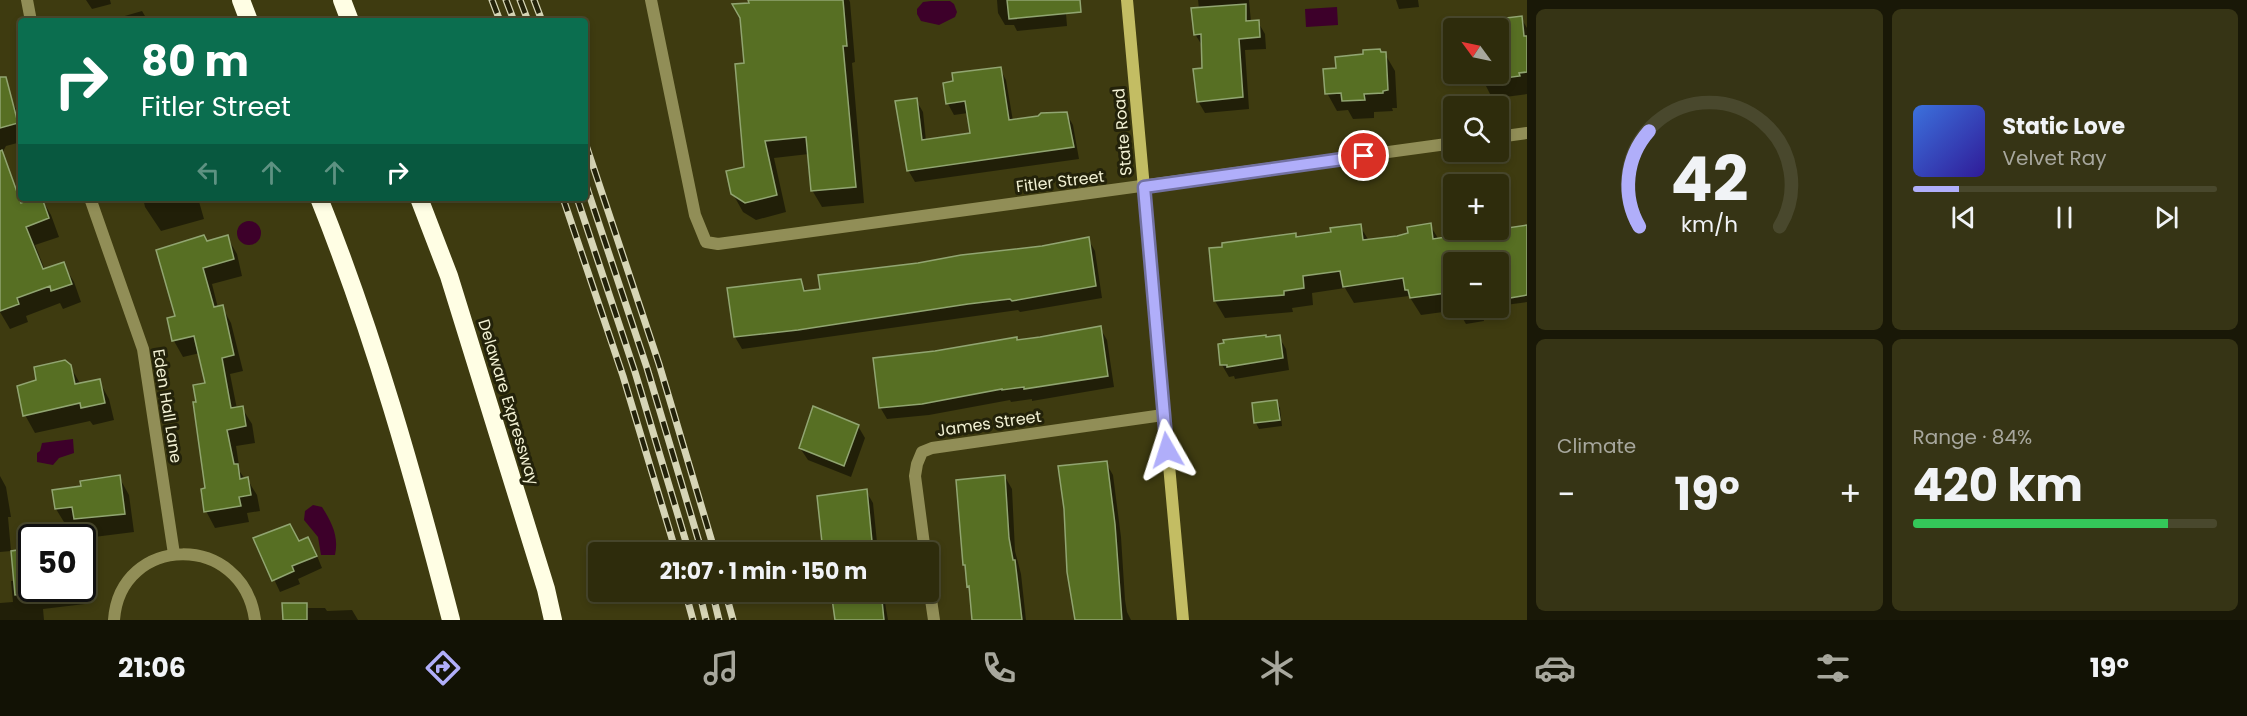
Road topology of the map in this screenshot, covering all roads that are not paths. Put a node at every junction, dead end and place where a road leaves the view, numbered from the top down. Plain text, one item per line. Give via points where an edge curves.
1 (27, 0) edge
2 (241, 0) edge
3 (342, 0) edge
4 (651, 0) edge
5 (1127, 0) edge
6 (30, 18) edge
7 (248, 18) edge
8 (349, 18) edge
9 (1527, 133) edge
10 (1509, 135) edge
11 (1443, 145) edge
12 (1144, 187) junction
13 (91, 201) edge
14 (320, 201) edge
15 (420, 201) edge
16 (1163, 415) junction
17 (924, 542) edge
18 (174, 554) junction
19 (931, 602) edge
20 (114, 620) edge
21 (255, 620) edge
22 (450, 620) edge
23 (553, 620) edge
24 (934, 620) edge
25 (1183, 620) edge

1 - 6 street
2 - 7 highway
3 - 8 highway
4 - 12 street, Fitler Street via 689,190 706,242 718,244
5 - 12 main road, State Road
9 - 10 street
11 - 12 street, Fitler Street
12 - 16 main road, State Road
13 - 18 street, Eden Hall Lane via 143,349
14 - 22 highway via 349,273 416,483
15 - 23 highway, Delaware Expressway via 449,276
16 - 17 street, James Street via 922,452 915,476
16 - 25 main road, State Road
18 - 20 street via 135,573 118,598
18 - 21 street via 204,556 230,570 248,594
19 - 24 street

